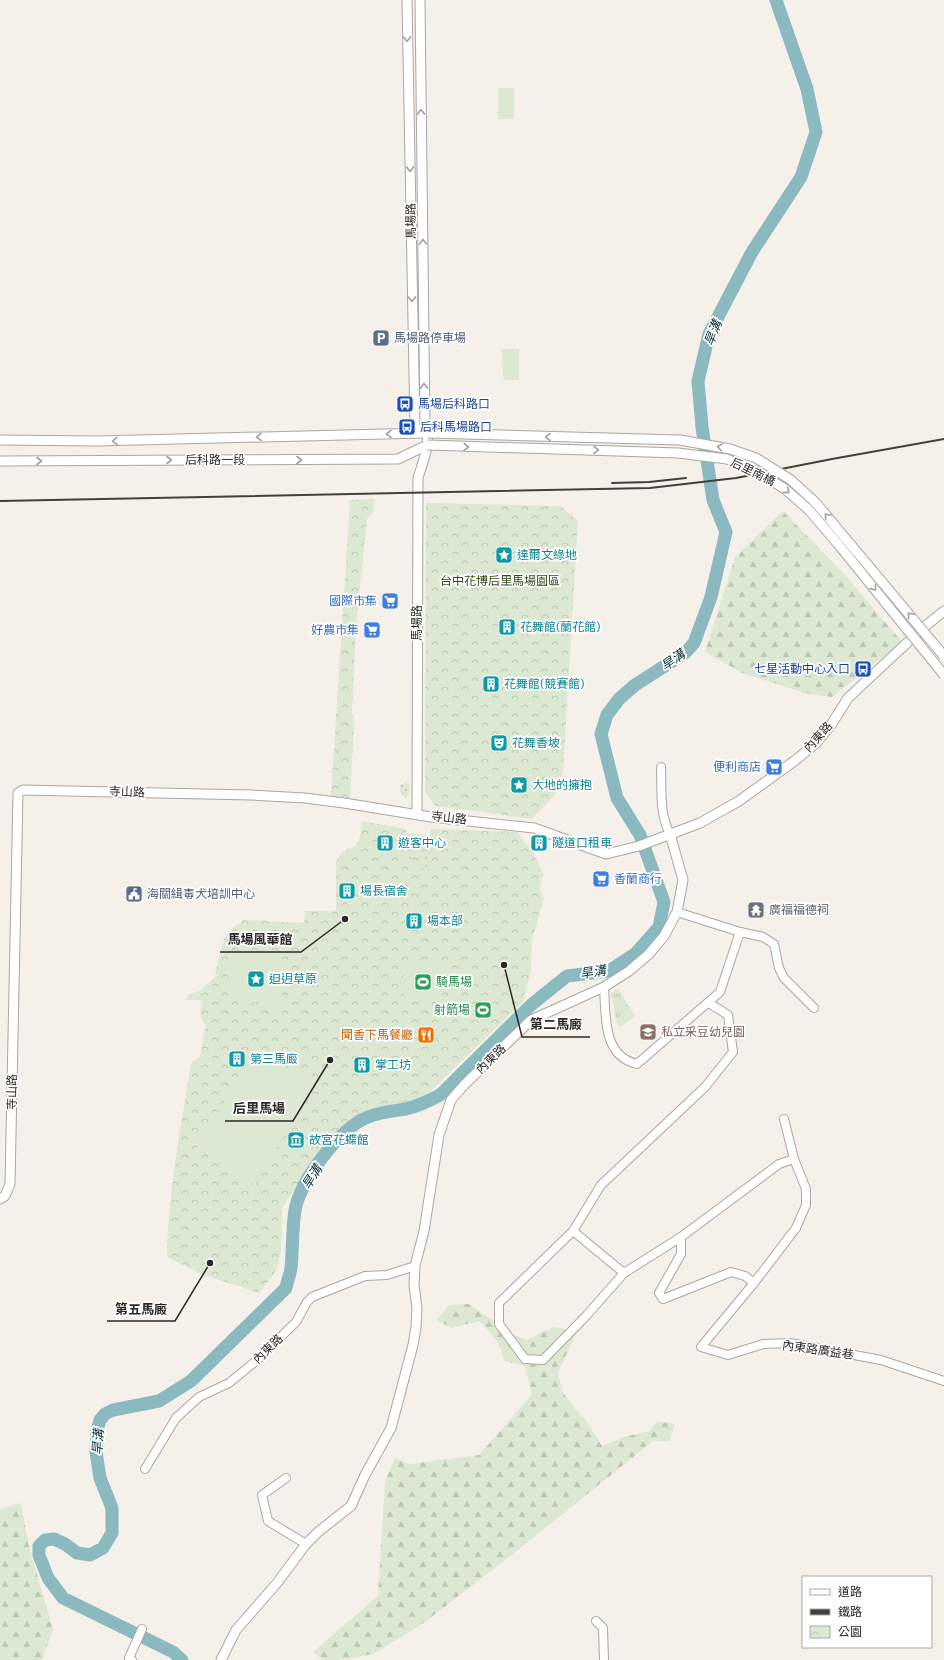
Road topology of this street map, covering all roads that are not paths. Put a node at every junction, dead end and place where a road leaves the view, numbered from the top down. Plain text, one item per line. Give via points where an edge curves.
1 (407, 0) edge
2 (420, 0) edge
3 (428, 433) junction
4 (0, 440) edge
5 (427, 445) junction
6 (0, 461) edge
7 (944, 611) edge
8 (944, 656) edge
9 (944, 675) edge
10 (661, 767) dead end
11 (416, 814) junction
12 (670, 834) junction
13 (653, 841) joint
14 (677, 912) junction
15 (740, 932) junction
16 (604, 987) junction
17 (709, 1003) junction
18 (814, 1008) dead end
19 (784, 1119) dead end
20 (794, 1159) junction
21 (0, 1199) edge
22 (573, 1231) junction
23 (681, 1237) junction
24 (415, 1266) junction
25 (624, 1273) junction
26 (754, 1283) junction
27 (944, 1381) edge
28 (146, 1470) dead end
29 (286, 1478) dead end
30 (306, 1544) junction
31 (596, 1621) dead end
32 (142, 1629) dead end
33 (132, 1660) edge
34 (221, 1660) edge
35 (604, 1660) edge

1 -> 3 street, 馬場路 via 414,428
3 -> 2 street, 馬場路 via 425,425
3 -> 4 street, 后科路一段 via 97,441
3 - 5 street, 馬場路
8 -> 3 street, 后里南橋, bridge via 815,502 791,480 756,458 730,449 680,440
6 -> 5 street, 后科路一段 via 398,459
5 -> 9 street, 后里南橋, bridge via 678,453 727,459 759,473 785,488 808,509
5 - 11 street, 馬場路 via 418,478
7 - 12 street, 內東路 via 848,698 816,743 797,759 721,812
10 - 12 street via 662,814
11 - 13 street, 寺山路 via 534,828 606,854
11 - 21 street, 寺山路 via 305,798 251,795 32,789 18,793 10,1184 5,1196
12 - 13 street, 內東路
12 - 14 street, 內東路 via 683,880
14 - 15 street
14 - 16 street, 內東路 via 664,936 649,954
15 - 17 street via 720,992
15 - 18 street via 763,937 774,944 784,978
16 - 17 street via 608,1037 626,1061 637,1064
16 - 24 street, 內東路 via 531,1020 452,1100 439,1135 424,1231
17 - 22 street via 728,1015 733,1052 705,1088 601,1185
19 - 20 street, 內東路廣益巷
20 - 23 street via 779,1164
20 - 26 street, 內東路廣益巷 via 806,1189 806,1205 796,1228
22 - 25 street
22 - 25 street via 499,1303 498,1324 525,1359 543,1360
23 - 25 street
23 - 26 street via 681,1254 659,1293 663,1299 731,1272 745,1276
24 - 28 street, 內東路 via 387,1275 364,1276 312,1297 296,1322 257,1360 229,1383 199,1397 176,1418
24 - 30 street, 內東路 via 416,1328 391,1428 351,1506
26 - 27 street, 內東路廣益巷 via 701,1347 728,1355 763,1344 790,1343 881,1360
29 - 30 street via 262,1495 268,1520
30 - 34 street, 內東路 via 277,1583 236,1630
31 - 35 street via 603,1628
32 - 33 street via 129,1658

